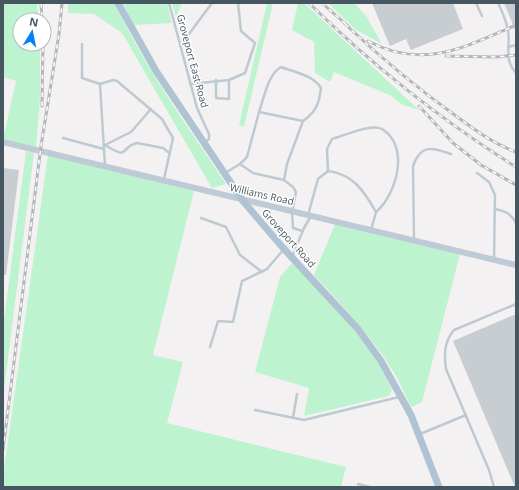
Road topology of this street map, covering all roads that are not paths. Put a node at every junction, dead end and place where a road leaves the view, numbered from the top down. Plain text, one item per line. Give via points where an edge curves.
1 (118, 3) edge
2 (169, 3) edge
3 (212, 3) edge
4 (238, 3) edge
5 (476, 3) edge
6 (498, 3) edge
7 (482, 16) dead end
8 (82, 44) dead end
9 (516, 45) edge
10 (180, 46) junction
11 (508, 47) junction
12 (516, 73) edge
13 (216, 80) junction
14 (229, 80) junction
15 (100, 84) junction
16 (190, 84) junction
17 (151, 109) junction
18 (259, 112) junction
19 (303, 121) junction
20 (63, 138) dead end
21 (3, 142) edge
22 (204, 143) junction
23 (104, 147) junction
24 (168, 152) junction
25 (451, 154) dead end
26 (240, 164) junction
27 (106, 166) junction
28 (328, 171) junction
29 (224, 173) junction
30 (477, 173) dead end
31 (284, 180) junction
32 (164, 181) junction
33 (243, 201) junction
34 (495, 209) junction
35 (292, 212) junction
36 (376, 212) junction
37 (310, 216) junction
38 (201, 218) dead end
39 (516, 222) edge
40 (370, 230) junction
41 (302, 232) junction
42 (414, 240) junction
43 (284, 249) junction
44 (292, 258) junction
45 (494, 260) junction
46 (516, 265) edge
47 (262, 272) junction
48 (516, 304) edge
49 (210, 347) dead end
50 (297, 394) dead end
51 (402, 396) junction
52 (255, 410) dead end
53 (466, 415) junction
54 (293, 418) junction
55 (419, 434) junction
56 (358, 484) dead end
57 (370, 487) edge
58 (439, 487) edge
59 (494, 487) edge

1 - 22 main road, Groveport Road via 141,46
2 - 10 lane, Groveport East Road
3 - 10 lane
4 - 14 lane via 241,31 255,42 245,73
5 - 7 lane
6 - 11 lane via 508,29
8 - 15 lane via 82,78
9 - 11 lane
10 - 16 lane, Groveport East Road
11 - 12 lane via 507,56
13 - 14 lane
13 - 14 lane via 216,98 229,99
13 - 16 lane
15 - 17 lane via 117,81
15 - 23 lane
16 - 22 lane, Groveport East Road via 209,134 209,139
17 - 23 lane via 131,132
17 - 24 lane via 162,119 172,135
18 - 19 lane
18 - 19 lane via 271,78 281,67 307,76 321,88 317,108
18 - 26 lane via 247,157
19 - 31 lane via 287,164
20 - 23 lane
21 - 27 main road, Williams Road
22 - 29 main road, Groveport Road
23 - 24 lane via 120,153 137,144 163,148
23 - 27 lane
24 - 32 lane
25 - 42 lane via 436,148 424,150 417,156 413,166
26 - 29 lane
26 - 31 lane via 253,173
27 - 32 main road, Williams Road
28 - 36 lane via 340,173 365,192
28 - 36 lane via 327,149 332,139 372,127 382,129 396,144 399,155 393,188 382,207
28 - 37 lane via 318,178
29 - 33 main road, Groveport Road
30 - 34 lane via 489,182 495,196
31 - 35 lane via 296,192
32 - 33 main road, Williams Road
33 - 35 main road, Williams Road
33 - 43 main road, Groveport Road
34 - 39 lane via 505,211
34 - 45 lane
35 - 37 main road, Williams Road
35 - 41 lane via 293,228
36 - 40 lane
37 - 40 main road, Williams Road
37 - 41 lane
38 - 47 lane via 226,227 240,255
40 - 42 main road, Williams Road
41 - 44 lane
42 - 45 main road, Williams Road
43 - 44 main road, Groveport Road
43 - 47 lane
44 - 51 main road, Groveport Road via 358,330
45 - 46 main road, Williams Road
47 - 49 lane via 242,281 233,322 218,321
48 - 53 lane via 454,330 448,337 444,352 446,369
50 - 54 lane
51 - 54 lane via 304,420
51 - 55 main road, Groveport Road
52 - 54 lane
53 - 55 lane
53 - 59 lane
55 - 58 main road, Groveport Road
56 - 57 lane

